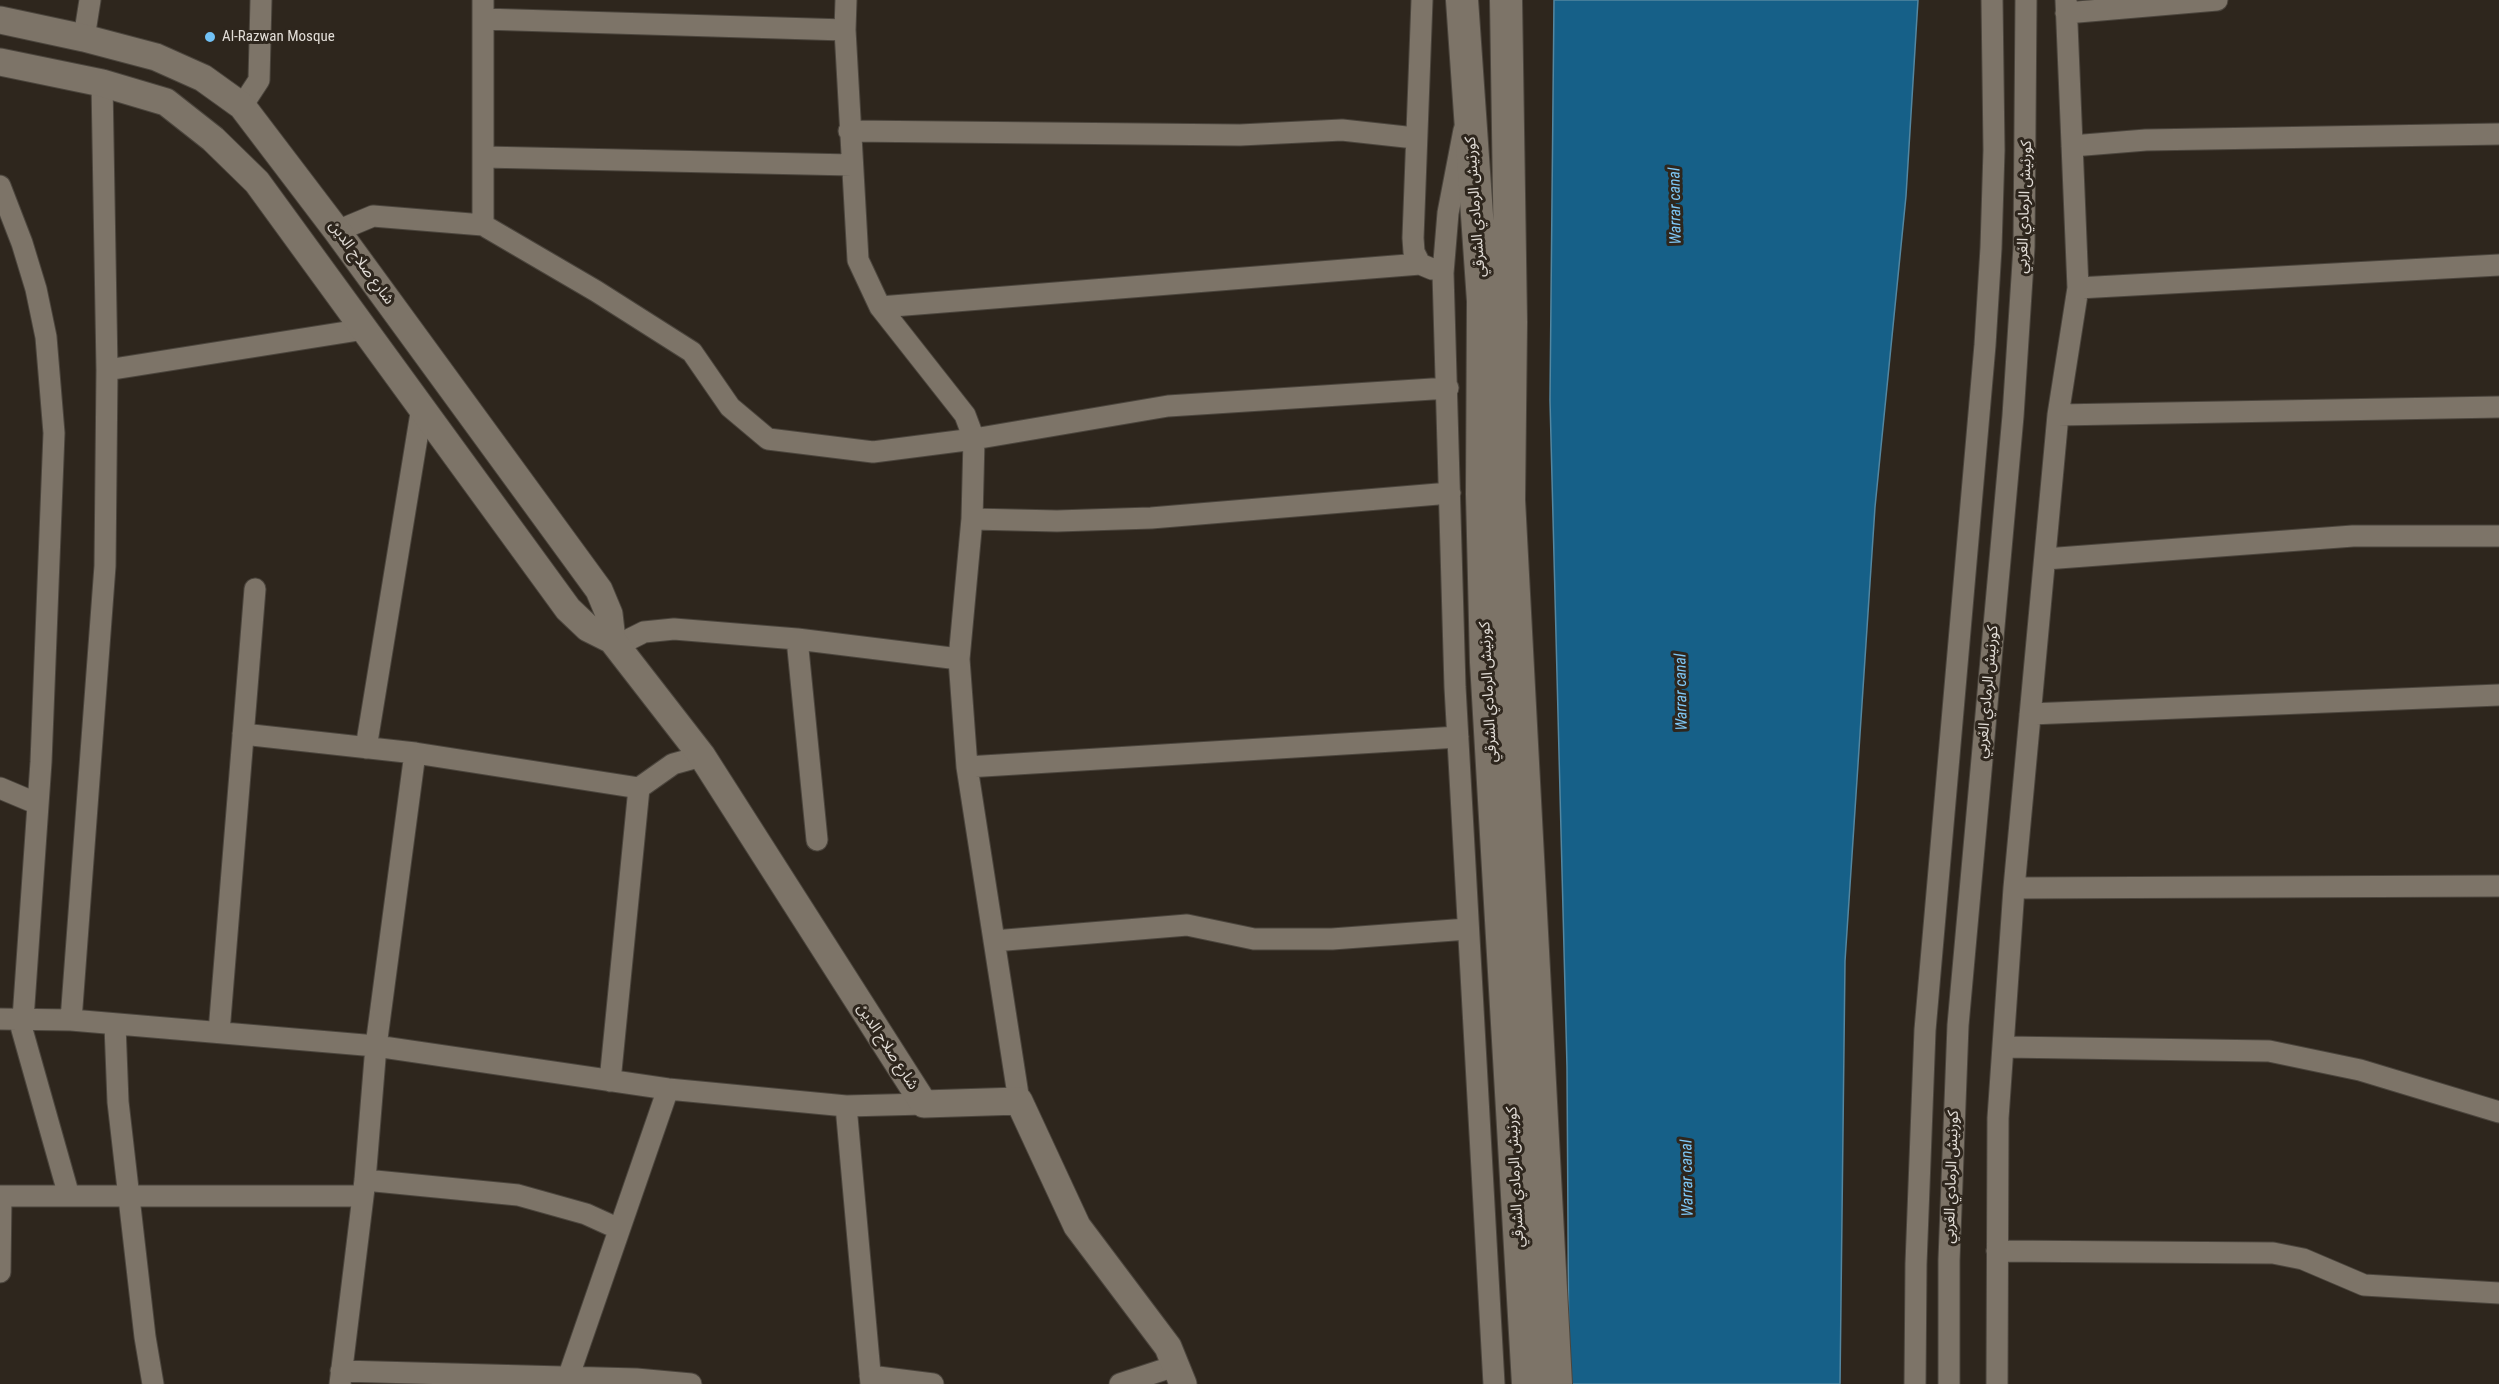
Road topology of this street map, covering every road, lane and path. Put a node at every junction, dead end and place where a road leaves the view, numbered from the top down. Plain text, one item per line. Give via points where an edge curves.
1 (90, 0) edge
2 (261, 0) edge
3 (846, 0) edge
4 (1422, 0) edge
5 (1462, 0) edge
6 (1506, 0) edge
7 (1992, 0) edge
8 (2026, 0) edge
9 (2217, 0) edge
10 (2066, 6) edge
11 (483, 10) edge
12 (0, 20) edge
13 (845, 30) junction
14 (84, 38) junction
15 (0, 62) edge
16 (102, 83) junction
17 (242, 106) junction
18 (1469, 109) junction
19 (849, 131) junction
20 (2499, 134) edge
21 (1415, 138) junction
22 (2072, 146) junction
23 (483, 157) junction
24 (852, 165) junction
25 (0, 186) edge
26 (483, 225) junction
27 (338, 231) junction
28 (1420, 264) junction
29 (2499, 265) edge
30 (1443, 273) junction
31 (2078, 288) junction
32 (880, 307) junction
33 (365, 328) junction
34 (107, 370) junction
35 (1448, 388) junction
36 (422, 407) junction
37 (2499, 407) edge
38 (2058, 415) junction
39 (974, 439) junction
40 (1450, 493) junction
41 (1971, 509) junction
42 (2004, 511) junction
43 (972, 519) junction
44 (2499, 536) edge
45 (2045, 559) junction
46 (255, 589) dead end
47 (797, 639) junction
48 (614, 643) junction
49 (959, 659) junction
50 (2499, 695) edge
51 (2030, 714) junction
52 (243, 734) junction
53 (1458, 737) junction
54 (366, 748) junction
55 (415, 753) junction
56 (702, 756) junction
57 (967, 767) junction
58 (0, 788) edge
59 (639, 788) junction
60 (38, 804) junction
61 (817, 840) dead end
62 (2499, 886) edge
63 (2014, 888) junction
64 (1468, 929) junction
65 (994, 941) junction
66 (17, 1019) edge
67 (64, 1020) junction
68 (115, 1024) junction
69 (219, 1032) junction
70 (376, 1046) junction
71 (2005, 1047) junction
72 (610, 1081) junction
73 (668, 1089) junction
74 (1019, 1101) junction
75 (924, 1104) junction
76 (846, 1106) junction
77 (2499, 1112) edge
78 (364, 1188) junction
79 (1, 1196) edge
80 (75, 1196) junction
81 (119, 1196) junction
82 (619, 1229) junction
83 (1996, 1251) junction
84 (0, 1272) edge
85 (2499, 1293) edge
86 (1179, 1375) edge
87 (340, 1377) edge
88 (568, 1378) junction
89 (871, 1380) edge
90 (153, 1384) edge
91 (691, 1384) edge
92 (933, 1384) edge
93 (1120, 1384) edge
94 (1494, 1384) edge
95 (1528, 1384) edge
96 (1556, 1384) edge
97 (1915, 1384) edge
98 (1949, 1384) edge
99 (1998, 1384) edge

1 - 14 street
2 - 17 street via 260,80
3 - 13 street
4 - 21 street
5 - 18 main road, كورنيش الرمادي الشرقي
6 - 96 main road, كورنيش الرمادي الشرقي via 1511,322 1509,501
7 - 41 street via 1991,248
8 - 42 street, كورنيش الرمادي الغربي via 2024,247
9 - 10 street
10 - 22 street
11 - 13 street
11 - 23 street
12 - 14 street, شارع صلاح الدين
13 - 19 street
14 - 17 street, شارع صلاح الدين via 156,57 203,78
15 - 16 street, شارع صلاح الدين
16 - 33 street, شارع صلاح الدين via 166,102 213,139 257,182
16 - 34 street
17 - 27 street, شارع صلاح الدين
18 - 30 street via 1450,195
18 - 95 main road, كورنيش الرمادي الشرقي via 1483,302 1486,662
19 - 21 street via 1240,135 1342,130
19 - 24 street
20 - 22 street via 2146,140
21 - 28 street via 1413,238
22 - 31 street
23 - 24 street
23 - 26 street
24 - 32 street via 858,260
25 - 60 street via 36,289 52,385 54,433
26 - 27 street via 373,216
26 - 39 street via 692,352 730,407 768,439 873,452
27 - 48 street, شارع صلاح الدين via 599,590 609,614
28 - 30 street
28 - 32 street
29 - 31 street
30 - 35 street
31 - 38 street
32 - 39 street via 965,415
33 - 34 street
33 - 36 street, شارع صلاح الدين
34 - 67 street via 105,566
35 - 39 street via 1168,406
35 - 40 street
36 - 48 street, شارع صلاح الدين via 568,609 588,628
36 - 54 street
37 - 38 street
38 - 45 street
39 - 43 street
40 - 43 street via 1151,518
40 - 53 street
41 - 42 street
41 - 97 street via 1925,1030
42 - 98 street, كورنيش الرمادي الغربي via 1958,1025 1949,1260
43 - 49 street
44 - 45 street via 2353,536
45 - 51 street
46 - 52 street
47 - 48 street via 674,629 644,632
47 - 49 street
47 - 61 street
48 - 56 street, شارع صلاح الدين
49 - 57 street
50 - 51 street
51 - 63 street
52 - 54 street
52 - 69 street
53 - 57 street
53 - 64 street
54 - 55 street
55 - 59 street
55 - 70 street
56 - 59 street via 673,764
56 - 75 street, شارع صلاح الدين
57 - 65 street
58 - 60 street
59 - 72 street
60 - 66 street
62 - 63 street
63 - 71 street
64 - 65 street via 1332,939 1254,939 1187,925
64 - 94 street
65 - 74 street
66 - 67 street
66 - 80 street
67 - 68 street
68 - 69 street
68 - 81 street
69 - 70 street
70 - 72 street
70 - 78 street
71 - 77 street via 2269,1051 2360,1070
71 - 83 street via 1998,1118
72 - 73 street
73 - 76 street
73 - 82 street
74 - 75 street, شارع صلاح الدين
74 - 86 street via 1077,1226 1168,1347
75 - 76 street
76 - 89 street
78 - 81 street
78 - 82 street via 518,1195 586,1214
78 - 87 street
79 - 80 street
79 - 84 street
80 - 81 street
81 - 90 street
82 - 88 street
83 - 85 street via 2273,1253 2303,1259 2364,1285
83 - 99 street
86 - 93 street
87 - 88 street
88 - 91 street
89 - 92 street

